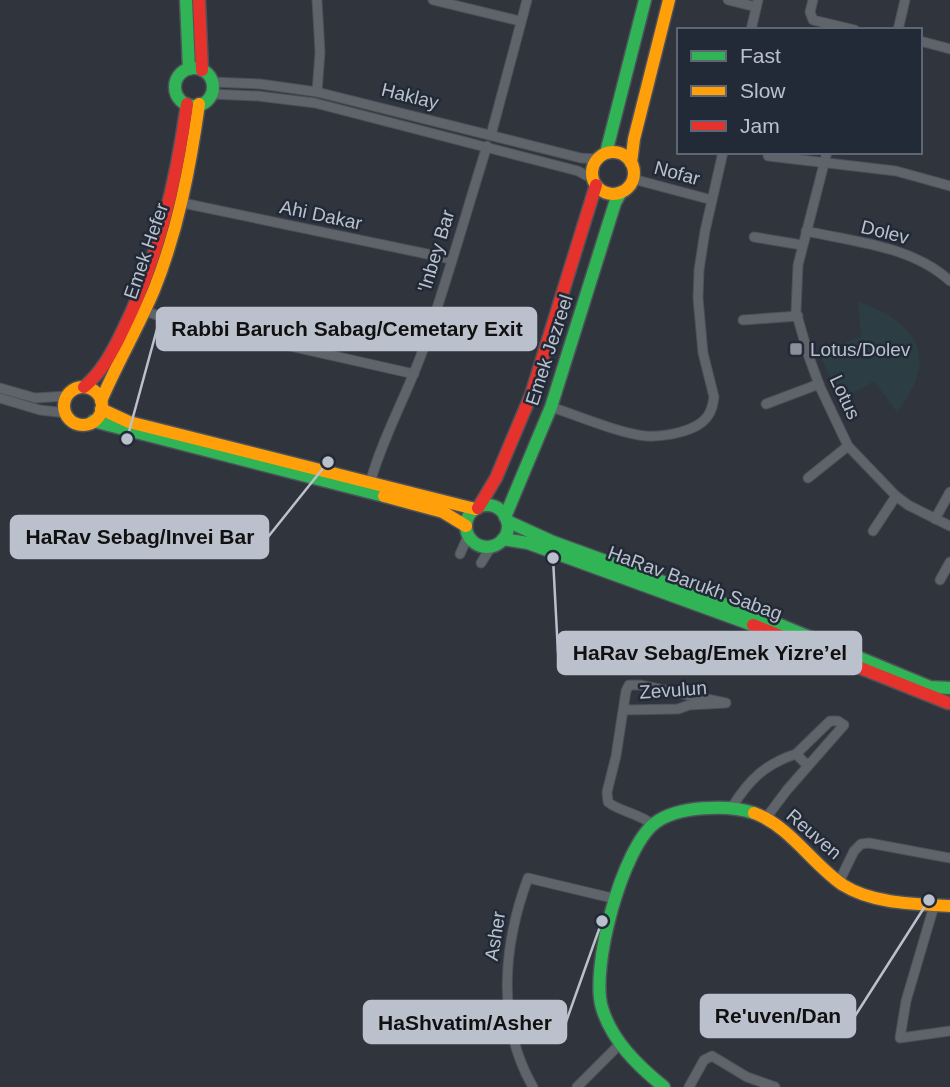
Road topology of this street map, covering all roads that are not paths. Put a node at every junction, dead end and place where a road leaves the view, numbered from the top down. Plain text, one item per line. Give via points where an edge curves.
1 (186, 0) edge
2 (199, 0) edge
3 (317, 0) edge
4 (433, 0) edge
5 (527, 0) edge
6 (645, 0) edge
7 (669, 0) edge
8 (728, 0) edge
9 (813, 0) edge
10 (905, 0) edge
11 (757, 3) edge
12 (520, 21) junction
13 (751, 28) edge
14 (847, 28) edge
15 (898, 28) edge
16 (922, 42) edge
17 (950, 49) edge
18 (195, 69) junction
19 (211, 88) junction
20 (317, 92) junction
21 (193, 104) junction
22 (491, 135) junction
23 (487, 146) junction
24 (723, 154) edge
25 (602, 156) junction
26 (768, 156) dead end
27 (826, 157) edge
28 (631, 163) junction
29 (633, 179) junction
30 (594, 182) junction
31 (950, 186) edge
32 (621, 192) junction
33 (712, 200) junction
34 (183, 203) junction
35 (806, 231) junction
36 (754, 237) dead end
37 (802, 245) junction
38 (452, 259) junction
39 (950, 281) edge
40 (145, 311) junction
41 (797, 316) junction
42 (743, 320) dead end
43 (414, 374) junction
44 (819, 384) junction
45 (83, 387) junction
46 (0, 388) edge
47 (67, 396) junction
48 (0, 398) edge
49 (766, 404) dead end
50 (101, 405) junction
51 (551, 407) junction
52 (66, 413) junction
53 (93, 421) junction
54 (848, 446) junction
55 (807, 478) dead end
56 (370, 483) junction
57 (950, 492) edge
58 (897, 496) junction
59 (476, 508) junction
60 (506, 519) junction
61 (935, 519) junction
62 (950, 526) edge
63 (467, 531) junction
64 (873, 531) dead end
65 (503, 540) junction
66 (491, 547) junction
67 (460, 554) dead end
68 (950, 562) edge
69 (481, 563) dead end
70 (940, 580) dead end
71 (950, 698) edge
72 (623, 710) junction
73 (796, 754) junction
74 (808, 766) junction
75 (732, 807) junction
76 (766, 818) junction
77 (652, 824) junction
78 (950, 858) edge
79 (839, 882) junction
80 (617, 899) junction
81 (934, 906) junction
82 (950, 906) edge
83 (950, 1031) edge
84 (619, 1045) junction
85 (533, 1087) edge
86 (577, 1087) edge
87 (664, 1087) edge
88 (689, 1087) edge
89 (775, 1087) edge

1 - 18 street
2 - 18 street
3 - 20 street
4 - 12 street
5 - 12 street
6 - 25 street
7 - 28 street
8 - 11 street
9 - 14 street via 813,20
10 - 15 street
11 - 13 street
12 - 22 street
16 - 17 street
18 - 19 street via 209,76
18 - 21 street via 178,76 175,83 178,97
19 - 20 street, Haklay via 260,84
19 - 21 street via 204,102
19 - 23 street, Haklay via 315,103
20 - 22 street, Haklay
21 - 34 street, Emek Hefer
21 - 45 street, Emek Hefer via 156,249 126,325 97,375
22 - 25 street, Haklay via 581,158
23 - 30 street, Haklay via 578,171
23 - 38 street, 'Inbey Bar
24 - 33 street
25 - 28 street via 616,152
25 - 30 street via 592,169
26 - 27 street
27 - 31 street
27 - 35 street, Lotus
28 - 29 street
29 - 32 street
29 - 33 street, Nofar
30 - 32 street via 608,193
30 - 59 street, Emek Jezreel via 531,395 496,478
32 - 51 street, Emek Jezreel
33 - 51 street via 698,298 703,353 714,397 707,418 687,429 647,436
34 - 38 street, Ahi Dakar
34 - 40 street, Emek Hefer
35 - 37 street, Lotus
35 - 39 street, Dolev via 912,256
36 - 37 street
37 - 41 street, Lotus via 797,265
38 - 43 street, 'Inbey Bar
40 - 43 street
40 - 50 street, Emek Hefer
41 - 42 street
41 - 44 street, Lotus
43 - 56 street, 'Inbey Bar
44 - 49 street
44 - 54 street, Lotus
45 - 47 street
45 - 50 street via 92,390
46 - 47 street via 35,398
47 - 52 street
48 - 52 street
50 - 53 street
50 - 56 street via 129,422
51 - 60 street, Emek Jezreel
52 - 53 street via 79,424
53 - 63 street via 429,507
54 - 55 street
54 - 58 street, Lotus
56 - 59 street
57 - 61 street
58 - 61 street, Lotus
58 - 64 street
59 - 60 street via 494,507
59 - 63 street via 468,517
60 - 65 street
60 - 71 street, HaRav Barukh Sabag via 543,538 773,622
61 - 62 street, Lotus
63 - 66 street via 480,546
63 - 67 street
65 - 66 street
65 - 71 street, HaRav Barukh Sabag via 527,543 652,587
66 - 69 street
68 - 70 street
72 - 72 street, Zevulun via 629,685 726,703 678,709
72 - 77 street, Zevulun via 608,802
73 - 74 street
73 - 74 street via 830,722 844,725
73 - 75 street via 758,772
74 - 76 street
75 - 76 street, Reuven
75 - 77 street, Reuven via 687,811
76 - 79 street, Reuven
77 - 80 street via 633,852
78 - 79 street via 861,844
79 - 81 street, Reuven via 869,895
80 - 84 street via 599,976 600,1001
80 - 85 street, Asher via 528,878 514,920 507,1009 520,1065
81 - 82 street, Reuven
81 - 83 street via 906,1001 901,1038
84 - 86 street
84 - 87 street
88 - 89 street via 704,1060 712,1056

